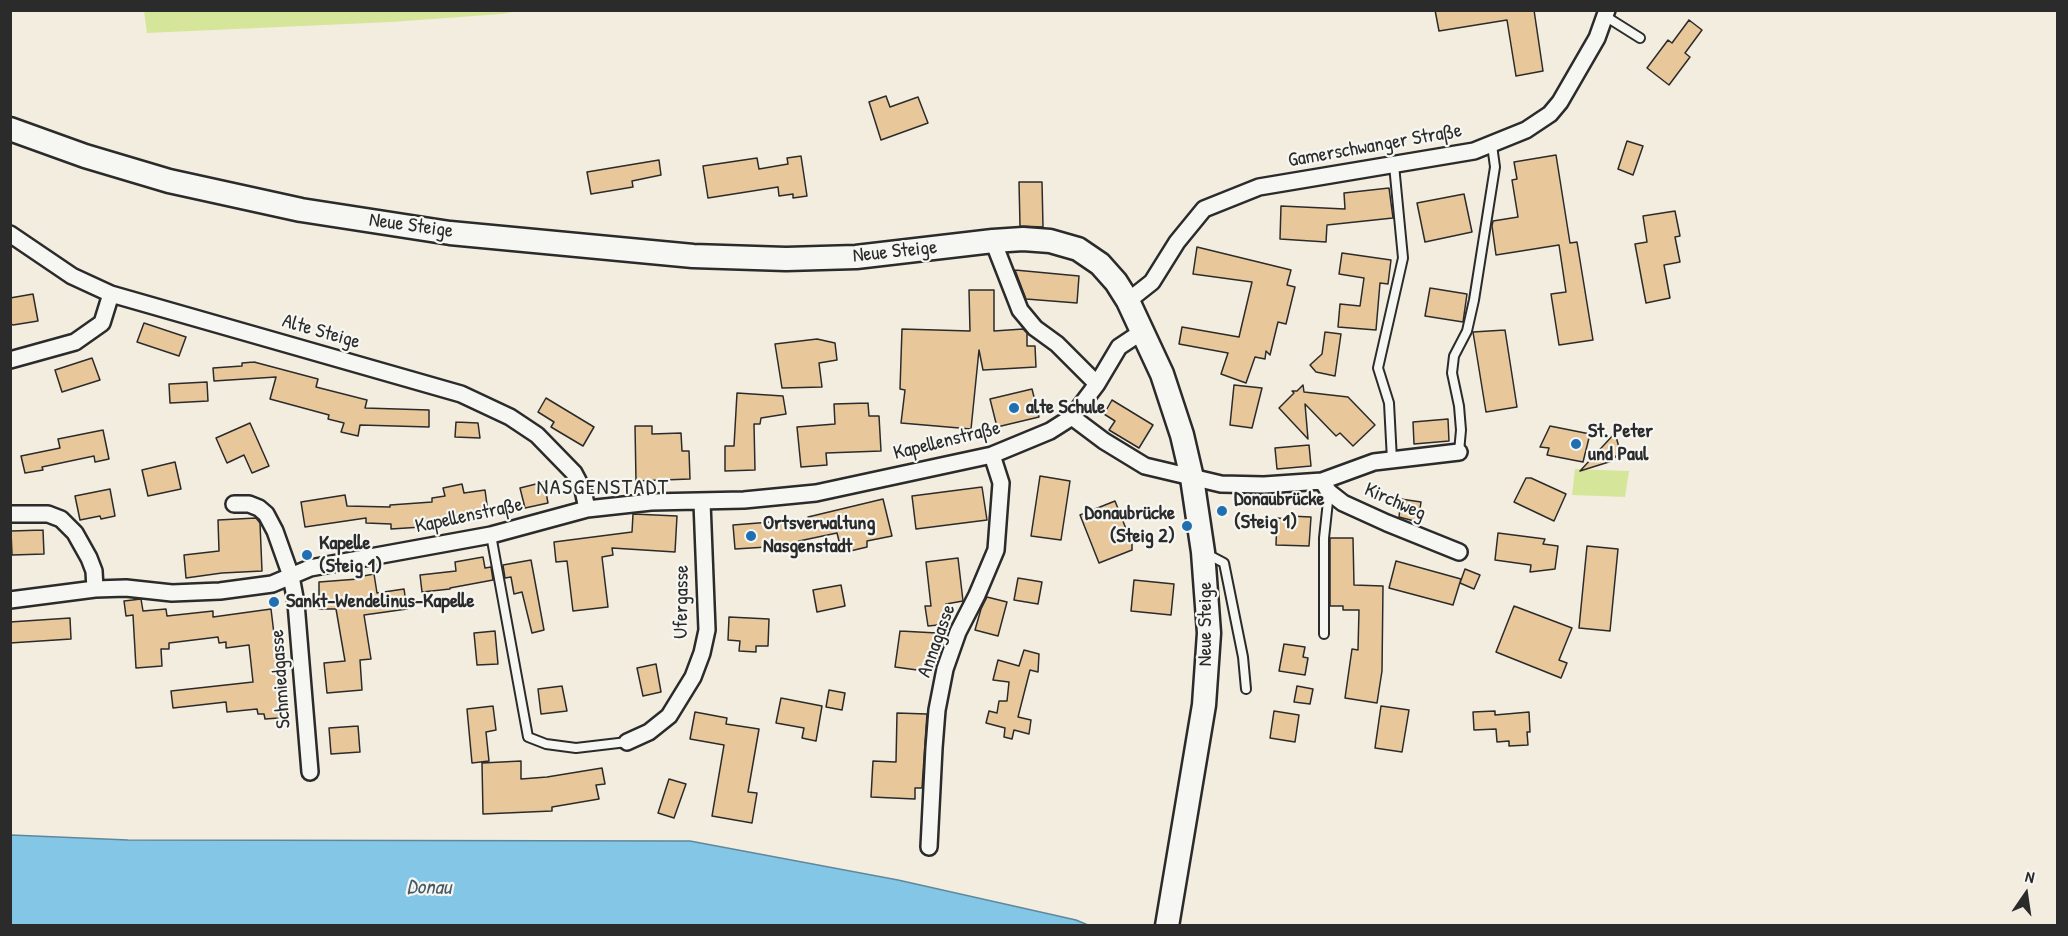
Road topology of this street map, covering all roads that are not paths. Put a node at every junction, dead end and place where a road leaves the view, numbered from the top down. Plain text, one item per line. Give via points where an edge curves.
1 (1606, 13) edge
2 (1640, 38) dead end
3 (10, 129) edge
4 (1492, 145) junction
5 (1395, 165) junction
6 (10, 234) edge
7 (993, 241) junction
8 (111, 294) junction
9 (1128, 301) junction
10 (1143, 331) junction
11 (10, 360) edge
12 (1097, 384) junction
13 (1072, 417) junction
14 (1459, 452) joint
15 (992, 455) junction
16 (1392, 460) junction
17 (1192, 478) junction
18 (1325, 486) junction
19 (702, 502) junction
20 (234, 504) dead end
21 (587, 509) junction
22 (10, 514) edge
23 (491, 535) junction
24 (1203, 552) junction
25 (1459, 552) dead end
26 (291, 576) junction
27 (95, 589) junction
28 (10, 600) edge
29 (1324, 634) dead end
30 (1246, 689) dead end
31 (627, 742) joint
32 (309, 772) dead end
33 (929, 847) dead end
34 (1167, 926) edge

1 - 2 lane
1 - 4 street, Gamerschwanger Straße via 1598,38 1550,114
3 - 7 main road, Neue Steige via 169,181 301,210 450,232 693,256 786,259 856,257
4 - 5 street, Gamerschwanger Straße
4 - 14 lane via 1495,167 1474,300 1452,373 1459,406
5 - 9 street, Gamerschwanger Straße via 1258,187 1204,209 1152,282
5 - 16 lane via 1403,258 1378,368 1389,404
6 - 8 street, Alte Steige via 72,276
7 - 9 main road, Neue Steige via 1050,241 1078,249 1100,264
7 - 12 street via 1020,310
8 - 11 street via 102,323 75,342
8 - 21 street, Alte Steige via 461,394 510,417 537,435 574,473
9 - 10 main road, Neue Steige
10 - 12 street, Kapellenstraße via 1119,347
10 - 17 main road, Neue Steige via 1162,374
12 - 13 street, Kapellenstraße
13 - 15 street, Kapellenstraße
13 - 17 street via 1145,466
14 - 16 street, Kirchweg
15 - 19 street, Kapellenstraße via 816,493
15 - 33 street, Annagasse via 1000,483 996,550 945,669 937,710
16 - 18 street, Kirchweg via 1374,462
17 - 18 street, Kirchweg via 1221,484
17 - 24 main road, Neue Steige
18 - 25 street, Kirchweg via 1352,507
18 - 29 lane
19 - 21 street, Kapellenstraße via 651,502
19 - 31 street, Ufergasse via 707,630 702,653 693,677 669,716 649,732
20 - 26 street, Schmiedgasse via 249,504 266,514
21 - 23 street, Kapellenstraße
22 - 27 street via 48,514 62,519 89,558
23 - 26 street, Kapellenstraße via 310,568
23 - 31 lane via 528,737 576,748
24 - 30 lane via 1224,564
24 - 34 main road, Neue Steige via 1209,633 1204,705
26 - 27 street, Kapellenstraße via 272,584 220,591
26 - 32 street, Schmiedgasse
27 - 28 street, Kapellenstraße

